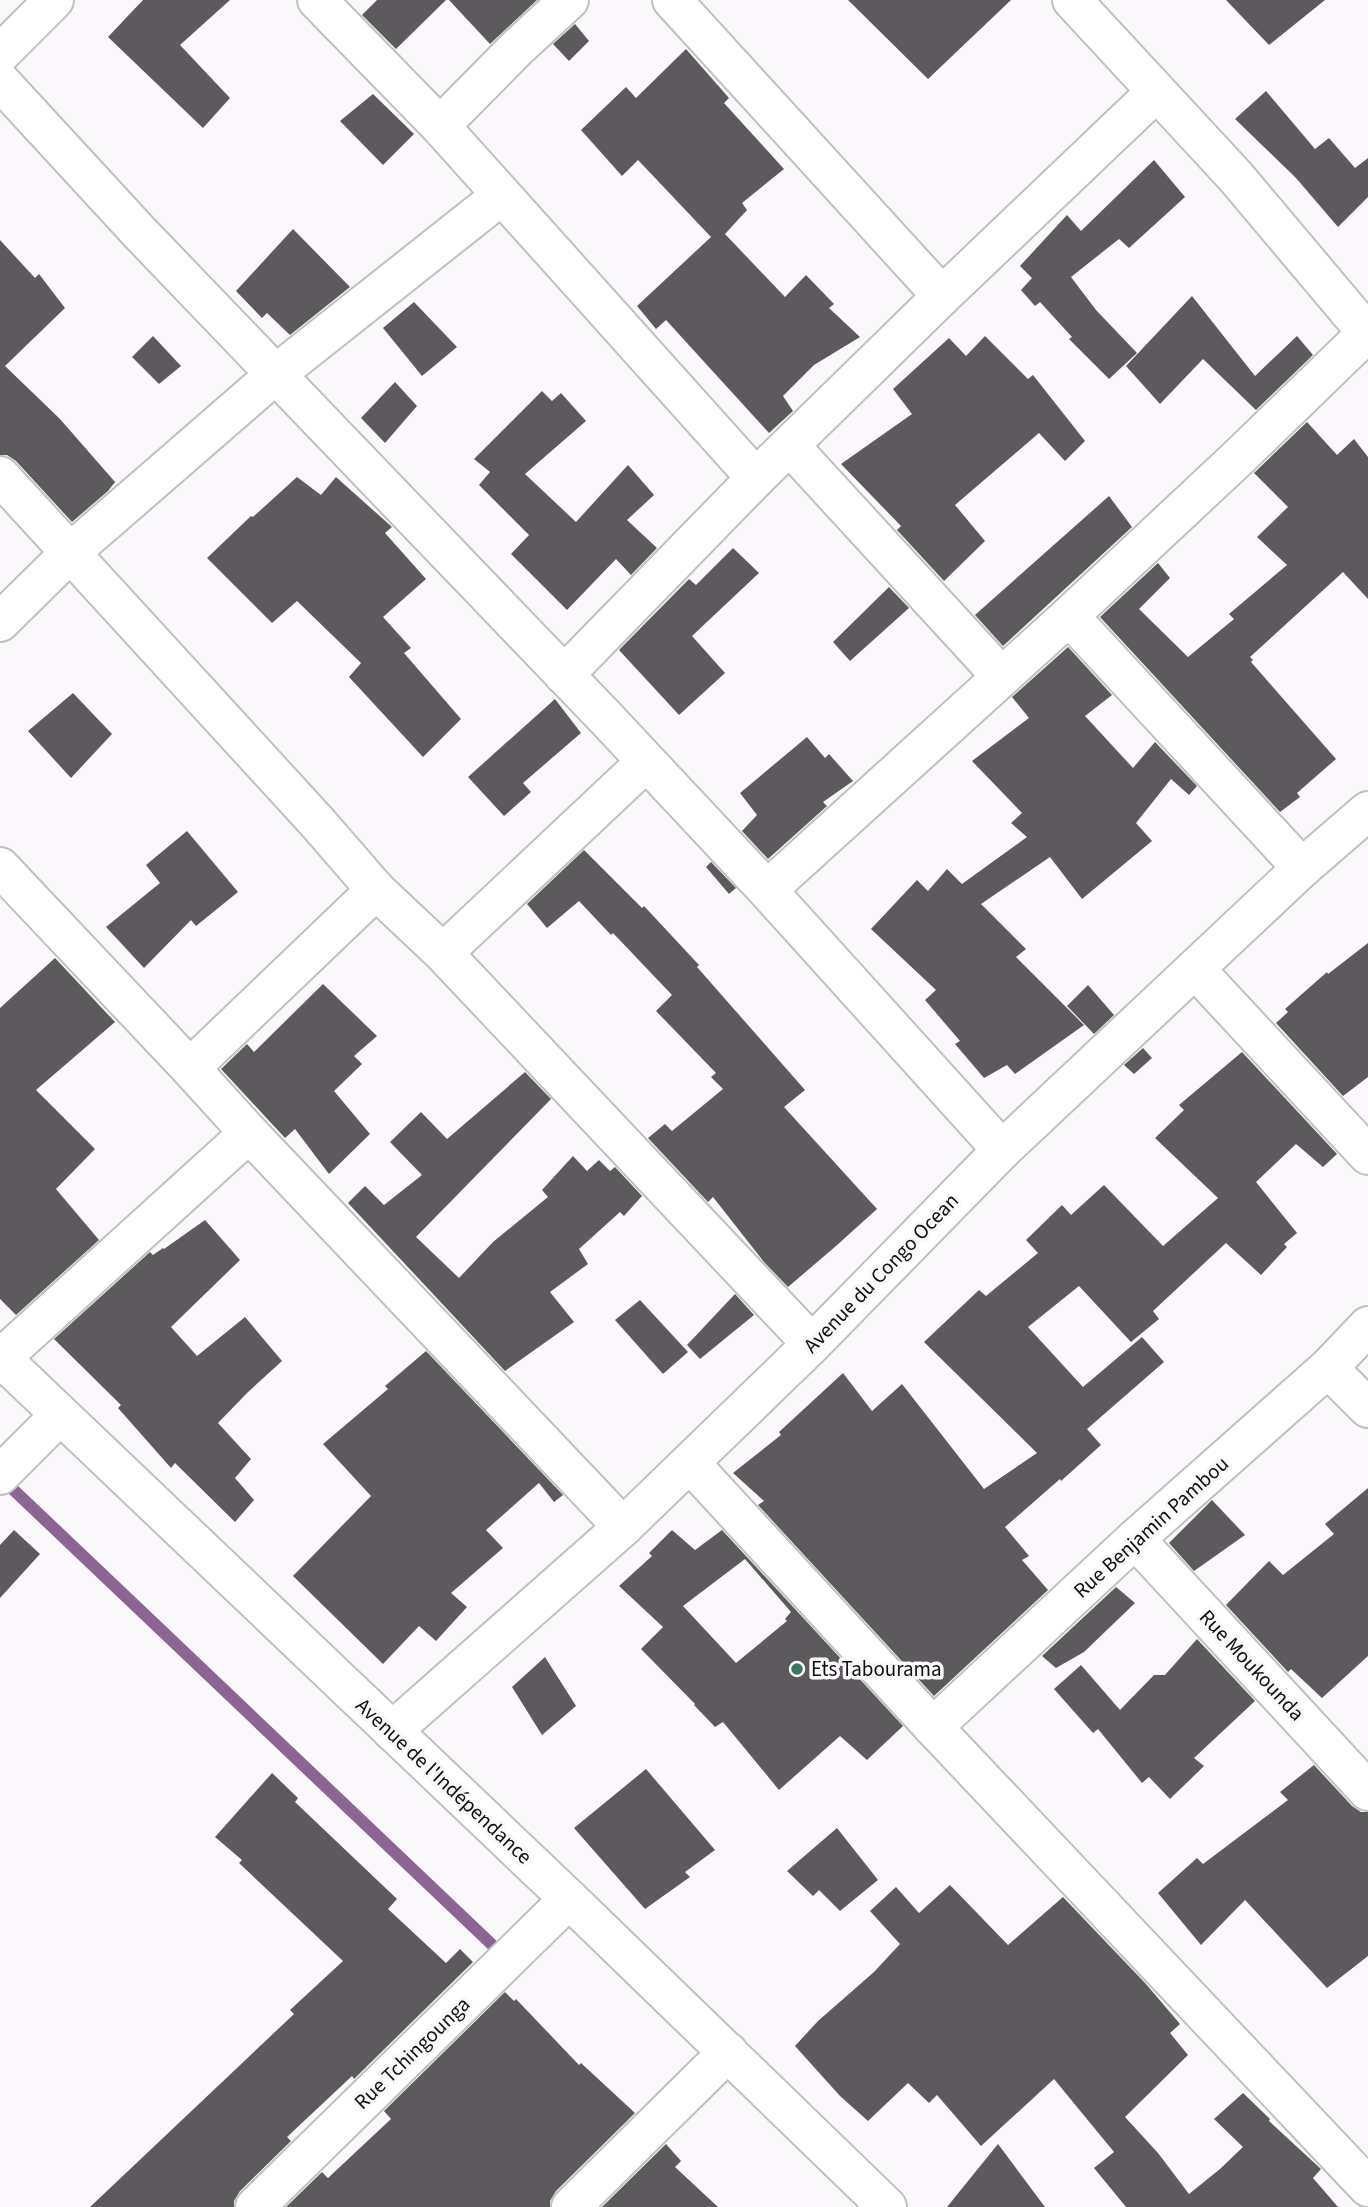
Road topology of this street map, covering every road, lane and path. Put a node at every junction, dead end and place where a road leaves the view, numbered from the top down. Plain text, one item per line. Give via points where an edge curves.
1 (54, 0) edge
2 (317, 0) edge
3 (569, 0) edge
4 (1072, 0) edge
5 (686, 5) edge
6 (0, 54) edge
7 (0, 81) edge
8 (1156, 92) junction
9 (440, 126) junction
10 (502, 195) junction
11 (942, 296) junction
12 (1368, 333) edge
13 (276, 374) junction
14 (790, 446) junction
15 (0, 476) edge
16 (756, 478) junction
17 (71, 552) junction
18 (1069, 616) junction
19 (0, 622) edge
20 (564, 674) junction
21 (1001, 676) junction
22 (646, 762) junction
23 (1368, 811) edge
24 (0, 867) edge
25 (1303, 868) junction
26 (767, 890) junction
27 (376, 891) junction
28 (443, 953) junction
29 (1196, 970) junction
30 (190, 1068) junction
31 (249, 1133) junction
32 (1002, 1150) junction
33 (1368, 1155) edge
34 (1368, 1326) edge
35 (812, 1344) junction
36 (1, 1358) edge
37 (1328, 1368) junction
38 (1368, 1408) edge
39 (60, 1415) junction
40 (690, 1463) junction
41 (0, 1475) edge
42 (623, 1527) junction
43 (1135, 1539) junction
44 (933, 1727) junction
45 (392, 1731) junction
46 (1368, 1791) edge
47 (569, 1899) junction
48 (727, 2052) junction
49 (1368, 2187) edge
50 (873, 2202) edge
51 (255, 2207) edge
52 (571, 2207) edge

1 - 6 street
2 - 9 street
3 - 9 street
4 - 8 street
5 - 11 street
7 - 13 street
8 - 11 street
8 - 12 street via 1235,176
9 - 10 street
10 - 13 street
10 - 16 street
11 - 14 street
12 - 18 street
13 - 17 street
13 - 20 street
14 - 16 street
14 - 21 street
15 - 17 street
16 - 20 street
17 - 19 street
17 - 27 street
18 - 21 street
18 - 25 street
20 - 22 street
21 - 26 street
22 - 26 street
22 - 28 street
23 - 25 street, Avenue du Congo Ocean
24 - 30 street
25 - 29 street, Avenue du Congo Ocean
26 - 32 street
27 - 28 street
27 - 30 street
28 - 35 street
29 - 32 street, Avenue du Congo Ocean
29 - 33 street
30 - 31 street
31 - 36 street
31 - 42 street
32 - 35 street, Avenue du Congo Ocean
34 - 37 street, Rue Benjamin Pambou
35 - 40 street, Avenue du Congo Ocean
36 - 39 street, Avenue de l'Indépendance
37 - 38 street
37 - 43 street, Rue Benjamin Pambou
39 - 41 street
39 - 45 street, Avenue de l'Indépendance
40 - 42 street, Avenue du Congo Ocean
40 - 44 street
42 - 45 street, Avenue du Congo Ocean
43 - 44 street, Rue Benjamin Pambou
43 - 46 street, Rue Moukounda
44 - 49 street
45 - 47 street, Avenue de l'Indépendance
47 - 48 street, Avenue de l'Indépendance
47 - 51 street, Rue Tchingounga
48 - 50 street, Avenue de l'Indépendance
48 - 52 street

